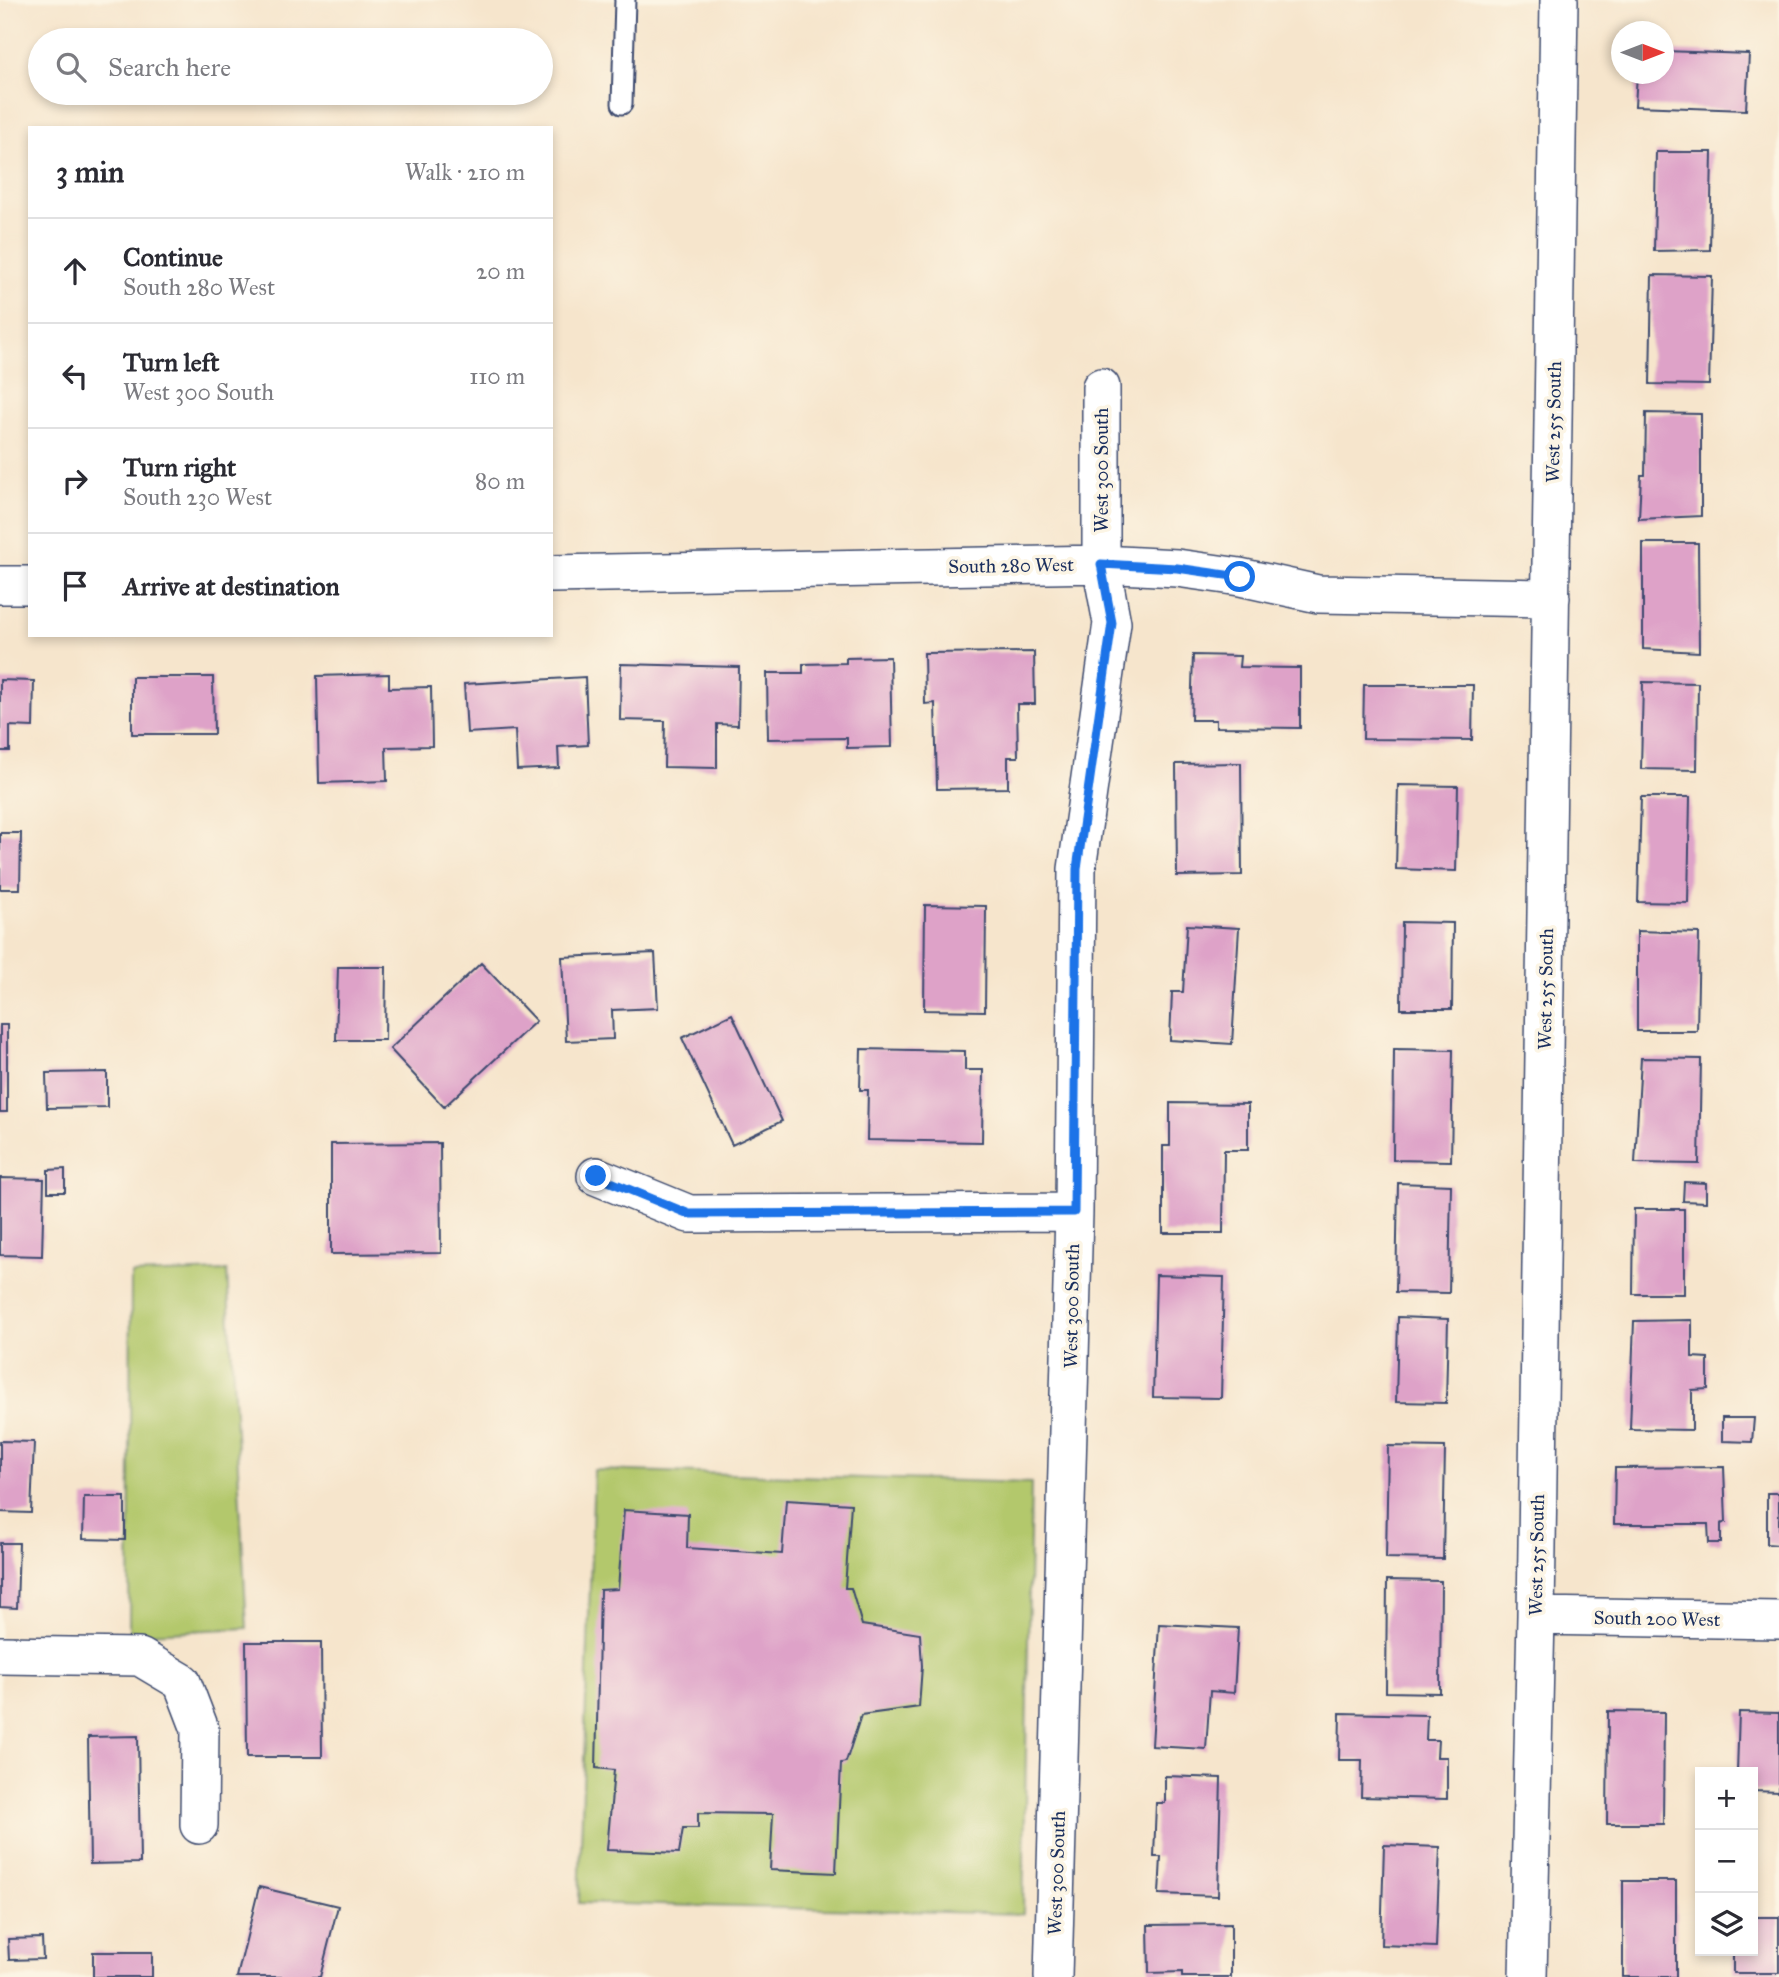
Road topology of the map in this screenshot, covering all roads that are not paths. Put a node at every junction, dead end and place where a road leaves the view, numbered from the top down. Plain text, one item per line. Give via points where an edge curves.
1 (625, 0) edge
2 (1559, 0) edge
3 (622, 104) dead end
4 (1101, 387) dead end
5 (1101, 564) junction
6 (553, 575) edge
7 (0, 585) edge
8 (28, 585) edge
9 (1551, 598) junction
10 (596, 1176) dead end
11 (1074, 1212) junction
12 (1536, 1615) junction
13 (1779, 1620) edge
14 (0, 1655) edge
15 (199, 1825) dead end
16 (1053, 1977) edge
17 (1528, 1977) edge

1 - 3 lane
2 - 9 street, West 255 South
4 - 5 street, West 300 South
5 - 6 street, South 280 West
5 - 9 street, South 280 West via 1177,568 1318,594
5 - 11 street, West 300 South via 1112,623 1077,869
7 - 8 street
9 - 12 street, West 255 South
10 - 11 street via 689,1214
11 - 16 street, West 300 South
12 - 13 street, South 200 West
12 - 17 street, West 255 South
14 - 15 street via 140,1657 182,1682 200,1729

